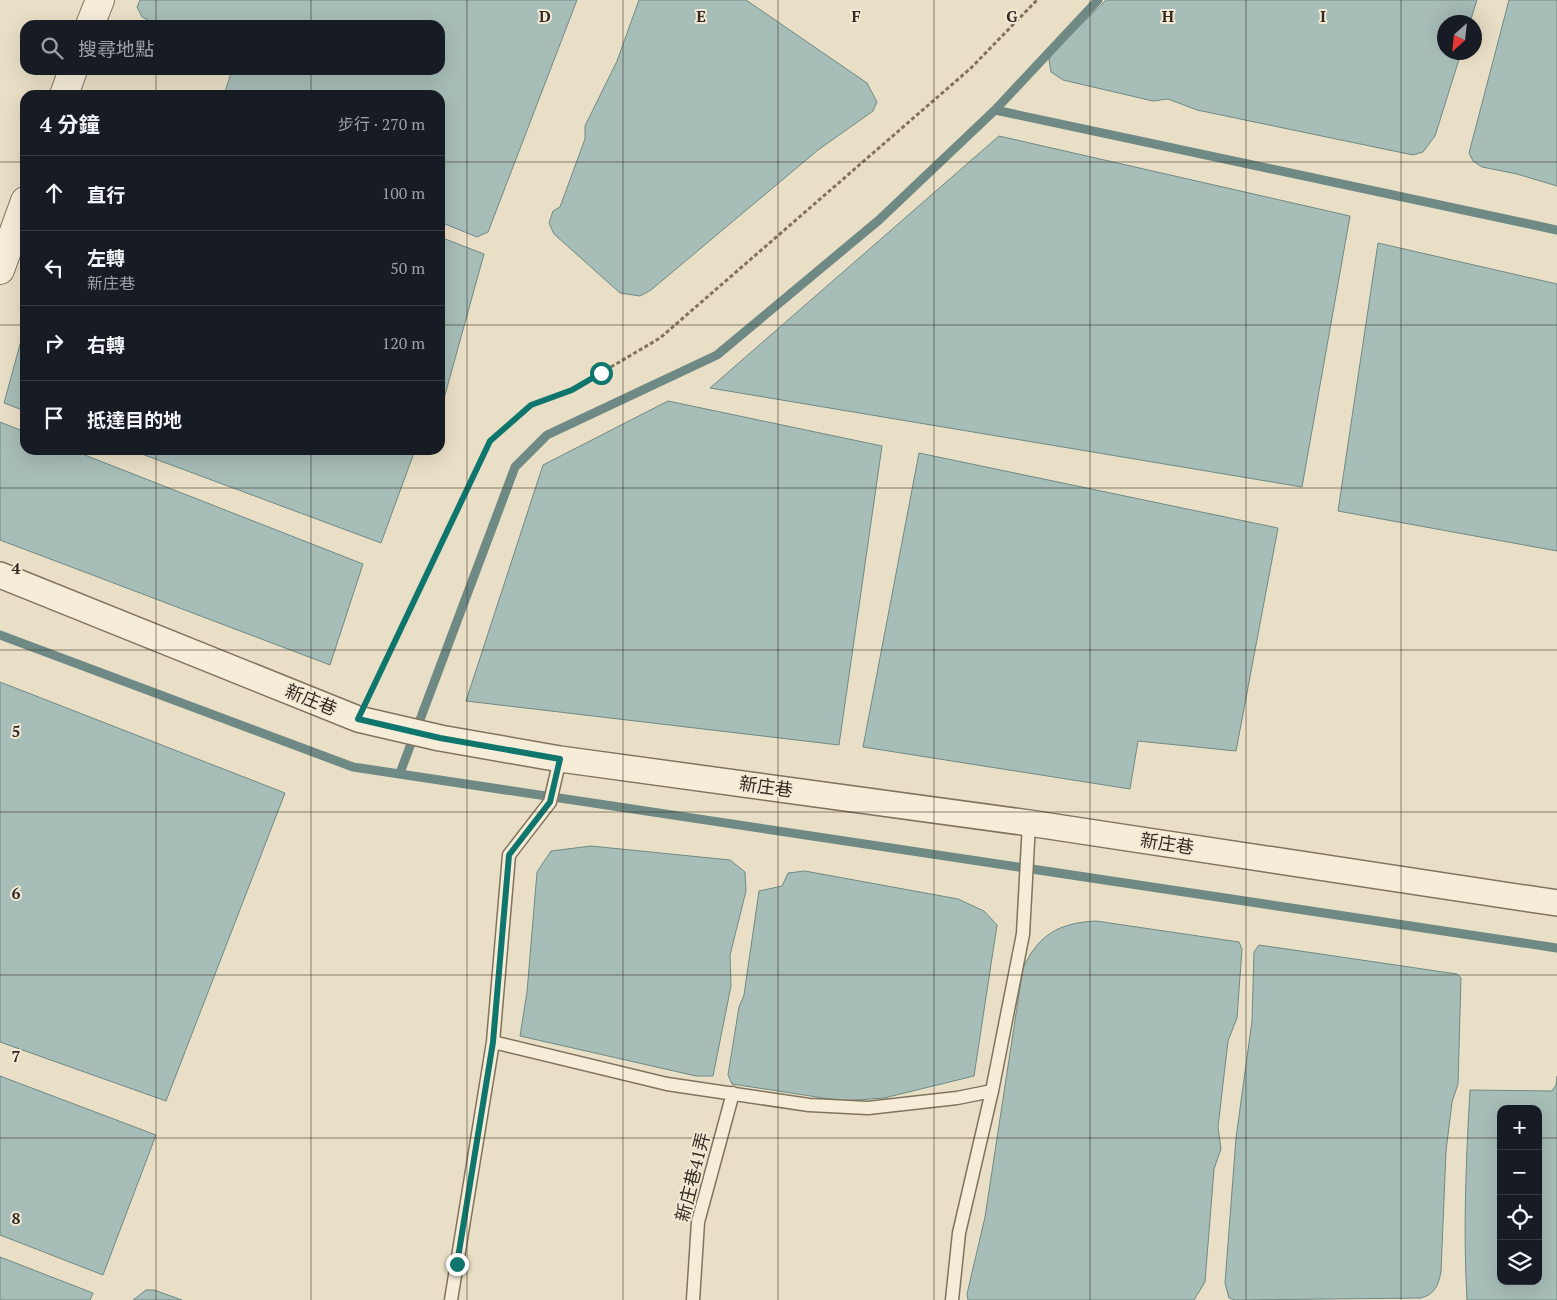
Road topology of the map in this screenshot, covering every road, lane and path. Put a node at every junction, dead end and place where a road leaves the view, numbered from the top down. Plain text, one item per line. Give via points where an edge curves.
1 (100, 0) edge
2 (1037, 0) edge
3 (92, 20) edge
4 (71, 75) edge
5 (66, 90) edge
6 (20, 215) edge
7 (0, 270) edge
8 (0, 575) edge
9 (358, 719) junction
10 (560, 759) junction
11 (1029, 823) junction
12 (1557, 903) edge
13 (493, 1042) junction
14 (992, 1091) junction
15 (733, 1093) junction
16 (451, 1300) edge
17 (692, 1300) edge
18 (952, 1300) edge

1 - 3 street
2 - 9 path via 971,68 660,338 572,390 531,405 490,441
4 - 5 street
6 - 7 street
8 - 9 street, 新庄巷
9 - 10 street, 新庄巷 via 440,738
10 - 11 street, 新庄巷
10 - 13 lane via 550,802 509,855
11 - 12 street, 新庄巷
11 - 14 lane via 1023,934
13 - 15 lane via 667,1084
13 - 16 lane
14 - 15 lane via 868,1108 809,1105
14 - 18 lane via 959,1233
15 - 17 lane, 新庄巷41弄 via 698,1222

